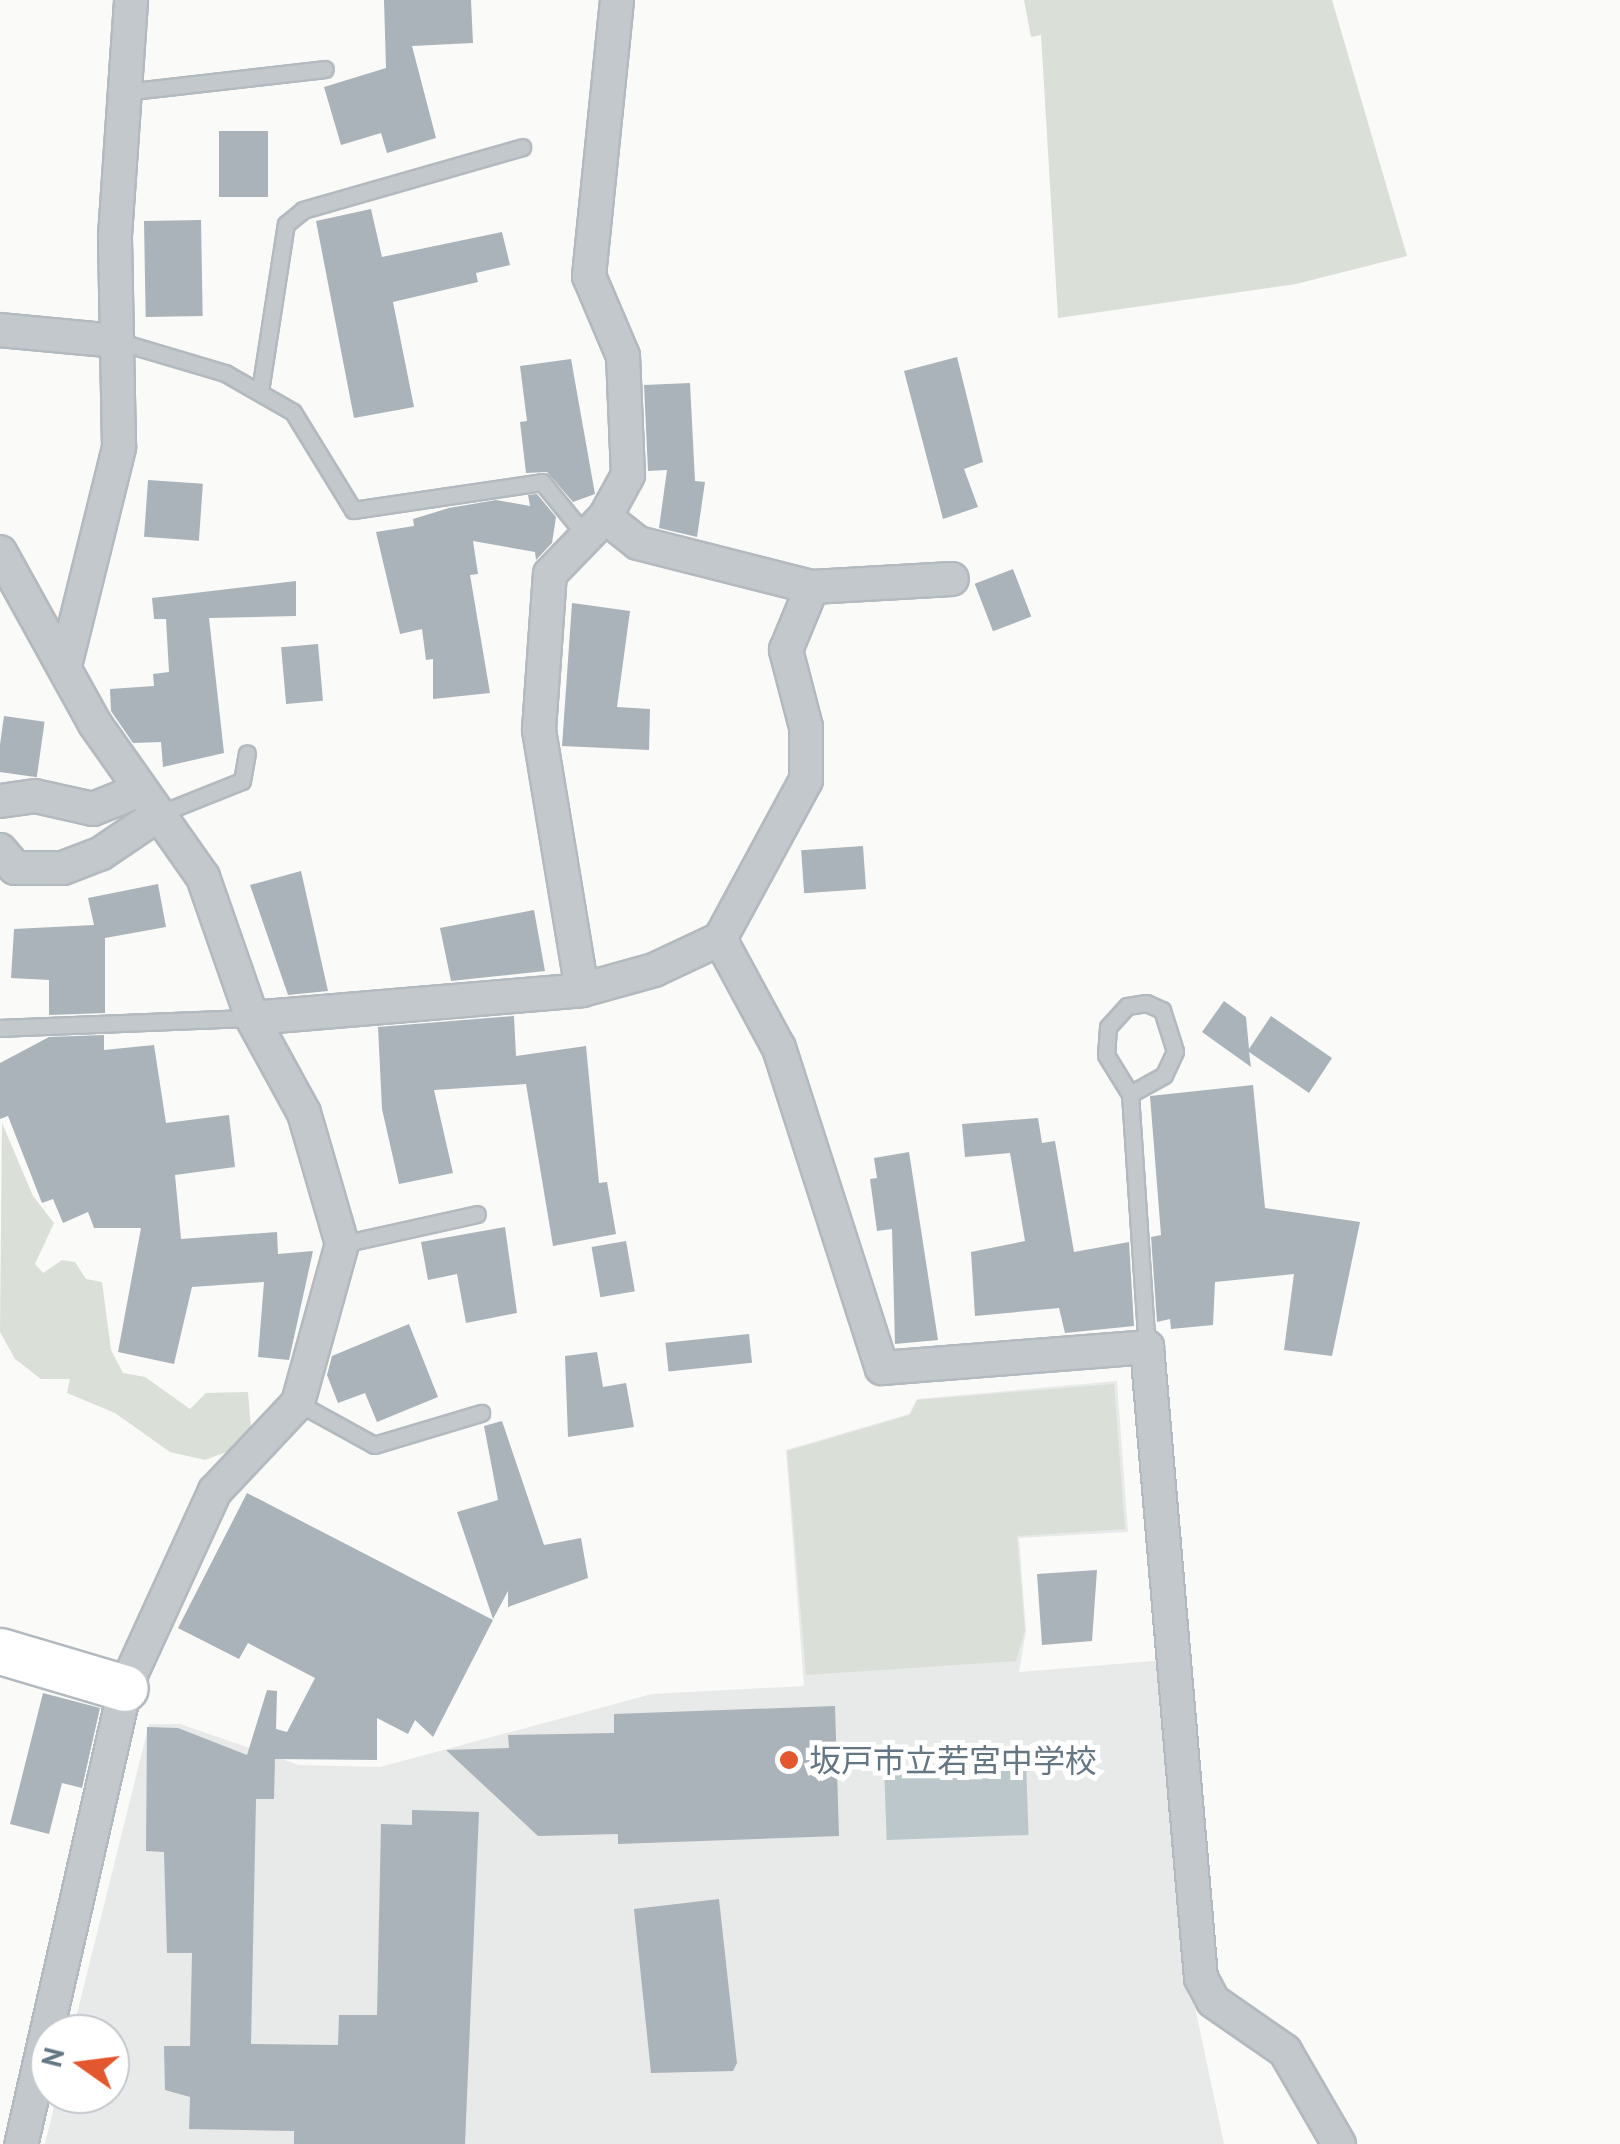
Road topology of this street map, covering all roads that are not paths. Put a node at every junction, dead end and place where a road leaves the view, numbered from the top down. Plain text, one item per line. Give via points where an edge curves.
1 (131, 0) edge
2 (616, 0) edge
3 (325, 68) dead end
4 (124, 92) junction
5 (522, 147) dead end
6 (0, 330) edge
7 (117, 341) junction
8 (260, 391) junction
9 (595, 526) junction
10 (0, 552) edge
11 (952, 579) dead end
12 (812, 587) junction
13 (66, 666) junction
14 (247, 753) dead end
15 (0, 800) edge
16 (149, 802) junction
17 (0, 850) edge
18 (720, 939) junction
19 (582, 990) junction
20 (252, 1018) junction
21 (0, 1028) edge
22 (1130, 1094) junction
23 (478, 1214) dead end
24 (342, 1244) junction
25 (1147, 1348) junction
26 (298, 1403) junction
27 (481, 1413) dead end
28 (0, 1651) edge
29 (125, 1688) junction
30 (21, 2144) edge
31 (1339, 2144) edge

1 - 4 street
2 - 9 street via 589,276 623,356 630,449 628,476
3 - 4 lane
4 - 7 street
5 - 8 lane via 320,204 286,224
6 - 7 street
7 - 8 lane
7 - 13 street via 119,447
8 - 9 lane via 306,424 330,484 353,510 542,482
9 - 12 street
9 - 19 street via 550,574 540,730
10 - 13 street
11 - 12 street
12 - 18 street via 786,650 806,727 806,780
13 - 16 street
14 - 16 lane via 242,781
15 - 16 street via 35,796 92,809
16 - 17 street via 100,854 64,868 14,868
16 - 20 street via 202,878
18 - 19 street via 654,970
18 - 25 street via 778,1048 882,1368
19 - 20 street
20 - 21 lane
20 - 24 street via 304,1113
22 - 22 lane via 1164,1075 1175,1051 1162,1010 1146,1003 1128,1006 1108,1027 1106,1056
22 - 25 lane
23 - 24 lane
24 - 26 street
25 - 31 street via 1201,1978 1213,2001 1285,2052
26 - 27 lane via 374,1445
26 - 29 street via 214,1491
28 - 29 street
29 - 30 street

